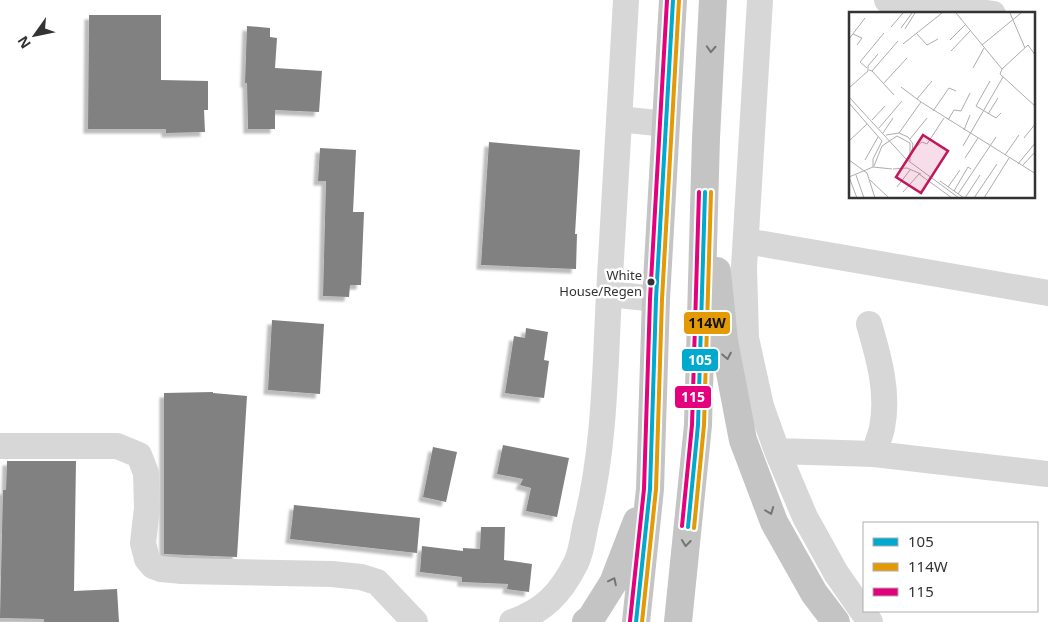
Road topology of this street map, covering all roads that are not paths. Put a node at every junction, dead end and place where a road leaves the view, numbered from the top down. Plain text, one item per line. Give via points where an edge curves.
1 (626, 0) edge
2 (674, 0) edge
3 (713, 0) edge
4 (760, 0) edge
5 (887, 0) edge
6 (979, 12) edge
7 (709, 80) junction
8 (619, 119) junction
9 (666, 124) junction
10 (746, 241) junction
11 (1048, 293) edge
12 (609, 294) junction
13 (656, 299) junction
14 (869, 324) dead end
15 (0, 446) edge
16 (777, 451) junction
17 (874, 454) junction
18 (1048, 474) edge
19 (650, 489) junction
20 (863, 612) edge
21 (415, 622) edge
22 (512, 622) edge
23 (586, 622) edge
24 (636, 622) edge
25 (678, 622) edge
26 (836, 622) edge

1 - 8 street
2 - 9 highway
3 -> 7 highway
4 - 10 street
5 - 6 street
7 -> 25 highway via 698,425
7 -> 26 highway via 718,279 724,341 743,440 774,522 814,593
8 - 9 street
8 - 12 street
9 - 13 highway
10 - 11 street
10 - 16 street via 746,338 761,406
12 - 13 street
12 - 22 street via 604,408 594,492 577,561 558,593 528,617
13 - 19 highway
14 - 17 street via 881,365 885,399 882,428
15 - 21 street via 117,446 139,454 146,473 143,543 147,559 153,566 182,572 361,577 377,582
16 - 17 street
16 - 20 street via 805,517 836,573
17 - 18 street
23 -> 19 highway via 613,583
19 - 24 highway

